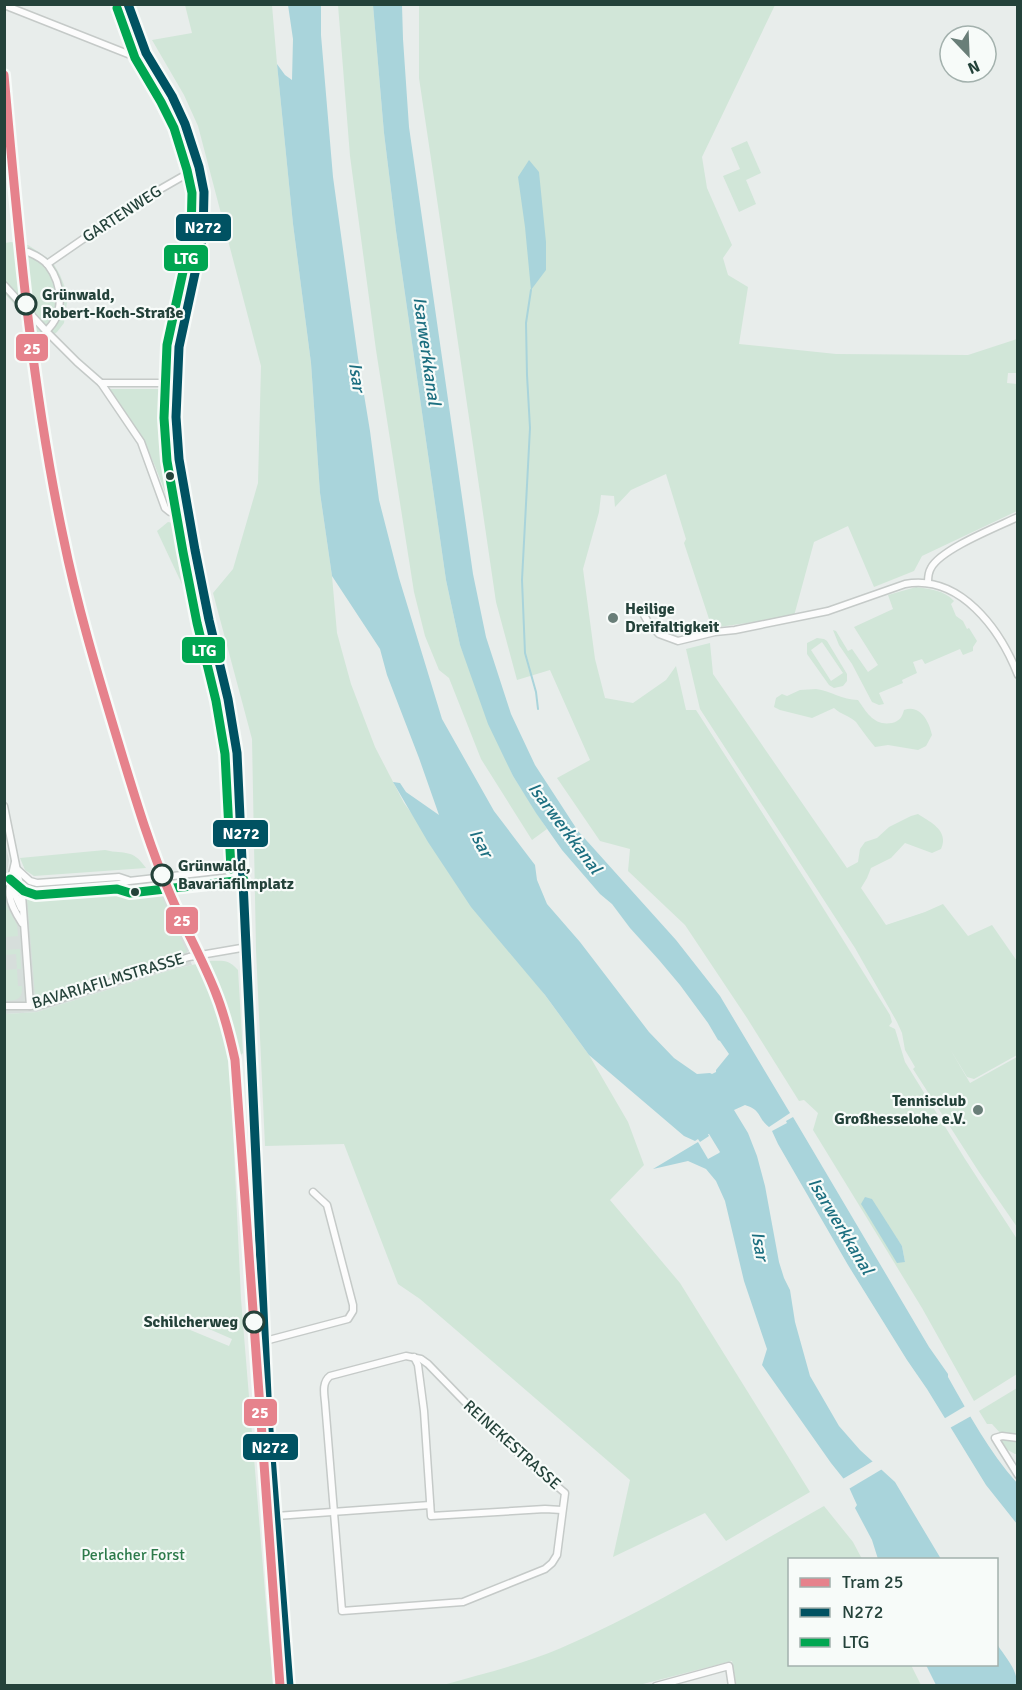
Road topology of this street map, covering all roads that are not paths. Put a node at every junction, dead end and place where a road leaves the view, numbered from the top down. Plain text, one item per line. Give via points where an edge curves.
1 (128, 4) edge
2 (4, 5) edge
3 (146, 53) junction
4 (200, 167) junction
5 (28, 252) dead end
6 (48, 264) junction
7 (5, 288) edge
8 (46, 331) junction
9 (101, 382) junction
10 (165, 382) dead end
11 (188, 512) junction
12 (1017, 517) edge
13 (928, 582) junction
14 (644, 615) dead end
15 (1017, 675) edge
16 (4, 806) edge
17 (16, 861) junction
18 (242, 864) junction
19 (18, 870) junction
20 (20, 881) junction
21 (129, 881) junction
22 (9, 890) edge
23 (22, 895) junction
24 (22, 912) junction
25 (24, 925) junction
26 (247, 947) junction
27 (4, 1006) edge
28 (30, 1006) junction
29 (313, 1192) dead end
30 (265, 1341) junction
31 (414, 1357) junction
32 (1017, 1438) edge
33 (1017, 1456) edge
34 (1008, 1458) junction
35 (1017, 1475) edge
36 (430, 1505) junction
37 (562, 1510) junction
38 (334, 1511) junction
39 (276, 1516) junction
40 (289, 1686) edge
41 (656, 1686) edge
42 (732, 1686) edge

1 - 3 main road
2 - 3 street via 128,54
3 - 4 main road via 182,118
4 - 6 street, GARTENWEG via 131,206
4 - 11 main road via 205,204 202,236 180,347 177,383 179,459
5 - 6 street
6 - 8 street via 61,293 58,311
7 - 8 street
8 - 9 street
9 - 10 street
9 - 11 street via 141,442 165,508 170,512
11 - 18 main road via 237,753
12 - 13 street via 937,561 929,572
13 - 14 street via 904,584 828,611 678,641 659,634
13 - 15 street via 952,591 987,621
16 - 17 street
17 - 19 street
17 - 22 street
18 - 21 street
18 - 26 main road
19 - 20 street
19 - 21 street via 37,883 119,877
20 - 22 street
20 - 23 street
21 - 23 street
22 - 24 street
22 - 25 street via 12,907
23 - 24 street
24 - 25 street
25 - 28 street
26 - 28 street, BAVARIAFILMSTRASSE via 189,957
26 - 30 main road
27 - 28 street, BAVARIAFILMSTRASSE
29 - 30 street via 327,1205 353,1311 348,1319
30 - 39 main road
31 - 36 street via 424,1411
31 - 37 street, REINEKESTRASSE via 428,1364 495,1433 565,1493
31 - 38 street, REINEKESTRASSE via 326,1379
32 - 34 street via 999,1437
33 - 34 street
34 - 35 street
36 - 37 street via 431,1516
36 - 38 street
37 - 38 street, REINEKESTRASSE via 557,1556 545,1569 464,1602 342,1611
38 - 39 street
39 - 40 main road
41 - 42 street via 729,1666

